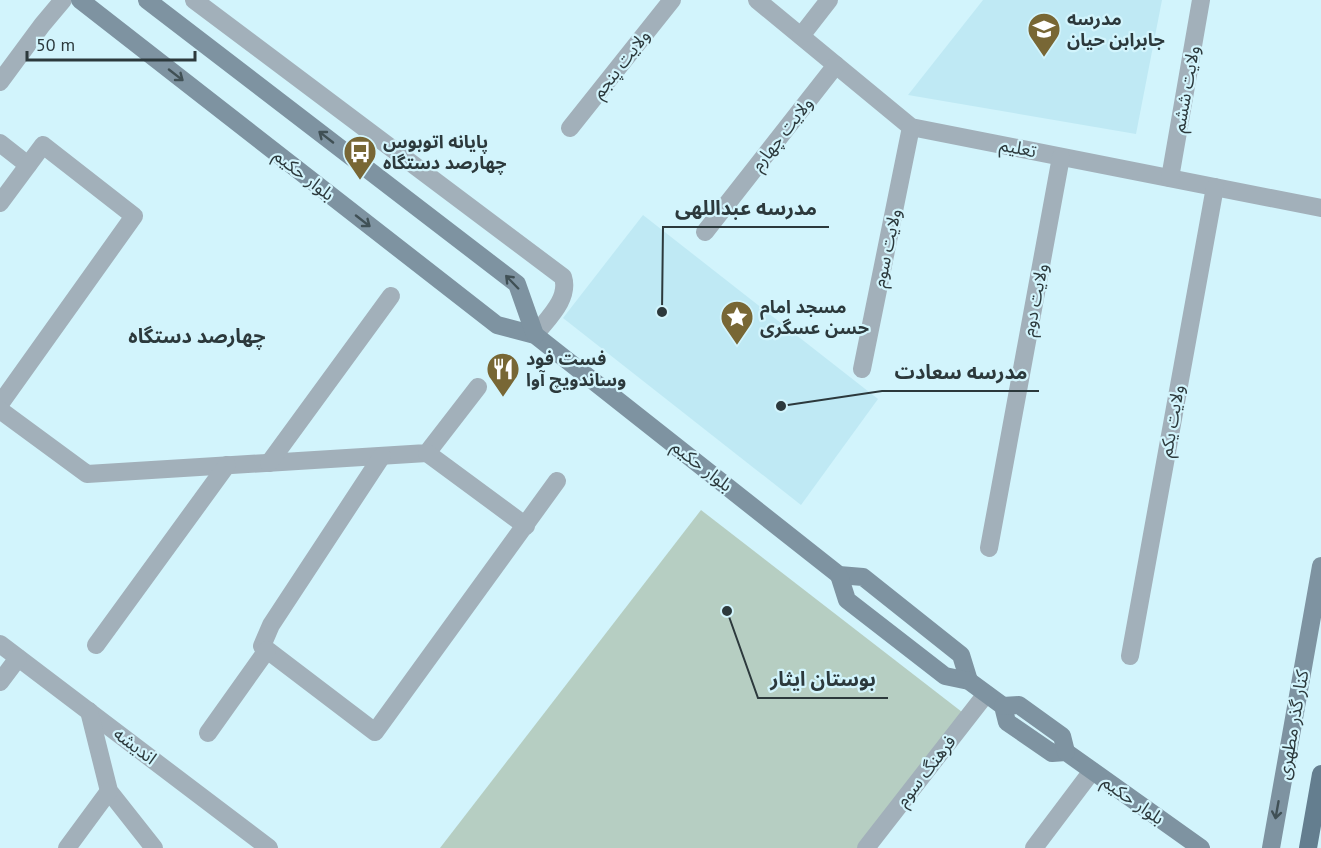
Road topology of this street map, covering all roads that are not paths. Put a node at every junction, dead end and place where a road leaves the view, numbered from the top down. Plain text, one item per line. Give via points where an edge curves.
1 (63, 0) edge
2 (80, 0) edge
3 (147, 0) edge
4 (194, 0) edge
5 (672, 0) edge
6 (757, 0) edge
7 (829, 0) edge
8 (1201, 0) edge
9 (801, 36) junction
10 (836, 65) junction
11 (0, 82) edge
12 (911, 127) junction
13 (570, 128) dead end
14 (0, 143) edge
15 (1061, 157) junction
16 (28, 165) junction
17 (1170, 178) junction
18 (1215, 187) junction
19 (0, 203) edge
20 (1321, 208) edge
21 (705, 232) dead end
22 (391, 296) dead end
23 (535, 335) junction
24 (862, 369) dead end
25 (478, 387) dead end
26 (0, 404) edge
27 (0, 410) edge
28 (427, 453) junction
29 (382, 456) junction
30 (269, 463) junction
31 (227, 465) junction
32 (557, 481) dead end
33 (526, 526) junction
34 (989, 549) dead end
35 (1321, 566) edge
36 (839, 575) junction
37 (1321, 618) edge
38 (1308, 638) junction
39 (0, 644) edge
40 (96, 645) dead end
41 (267, 650) junction
42 (1130, 656) dead end
43 (18, 658) junction
44 (969, 681) junction
45 (0, 682) edge
46 (986, 693) junction
47 (89, 711) junction
48 (208, 733) dead end
49 (1092, 771) junction
50 (1321, 774) edge
51 (109, 791) junction
52 (67, 848) edge
53 (154, 848) edge
54 (269, 848) edge
55 (866, 848) edge
56 (1034, 848) edge
57 (1201, 848) edge
58 (1270, 848) edge
59 (1308, 848) edge

1 - 11 street
2 -> 23 street, بلوار حکیم via 497,325
23 -> 3 street via 518,284
4 - 23 street via 563,278 565,291 561,301
5 - 13 street, ولایت پنجم
6 - 9 street, تعلیم
7 - 9 street
8 - 17 street, ولایت ششم
9 - 10 street, تعلیم
10 - 12 street, تعلیم
10 - 21 street, ولایت چهارم
12 - 15 street, تعلیم
12 - 24 street, ولایت سوم
14 - 16 street
15 - 17 street, تعلیم
15 - 34 street, ولایت دوم
16 - 19 street
16 - 26 street via 43,145 134,216
17 - 18 street, تعلیم
18 - 20 street, تعلیم
18 - 42 street, ولایت یکم
22 - 30 street
23 - 36 street, بلوار حکیم
25 - 28 street
27 - 31 street via 87,474
28 - 29 street
28 - 33 street
29 - 30 street
29 - 41 street via 271,626 262,646
30 - 31 street
31 - 40 street
32 - 33 street
33 - 41 street via 375,732
35 - 38 street, کنار گذر مطهری
36 - 44 street, بلوار حکیم via 847,600 945,676
36 - 44 street, بلوار حکیم via 863,578 961,655
37 - 38 street
38 -> 58 street, کنار گذر مطهری
39 - 43 street, اندیشه
41 - 48 street
43 - 45 street
43 - 47 street, اندیشه
44 - 46 street, بلوار حکیم
46 - 49 street, بلوار حکیم via 1003,706 1019,705 1062,736 1066,752
46 - 55 street, فرهنگ سوم
47 - 51 street
47 - 54 street, اندیشه
49 - 56 street
49 - 57 street, بلوار حکیم
50 - 59 main road
51 - 52 street
51 - 53 street

